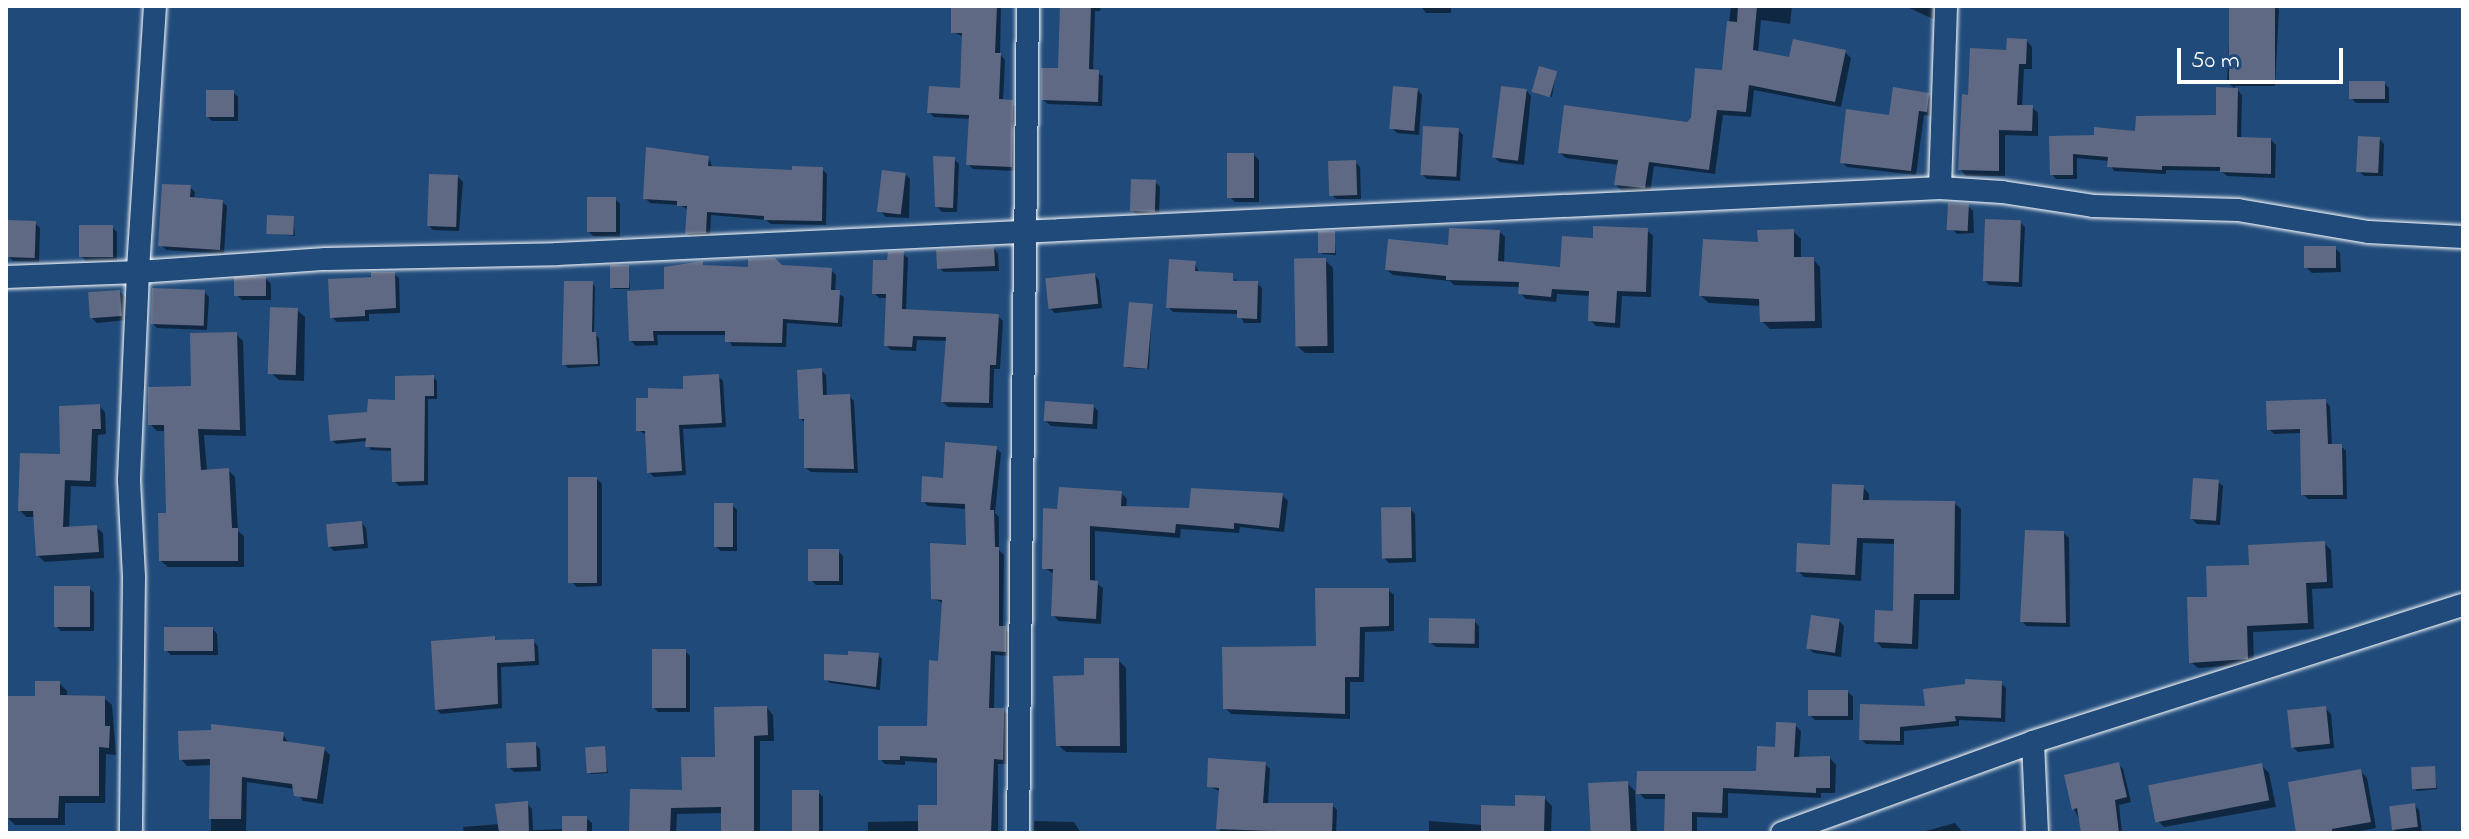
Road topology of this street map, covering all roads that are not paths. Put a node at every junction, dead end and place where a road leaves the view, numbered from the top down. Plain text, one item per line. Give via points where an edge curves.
1 (155, 6) edge
2 (1028, 6) edge
3 (1946, 6) edge
4 (1940, 188) junction
5 (1026, 231) junction
6 (2463, 237) edge
7 (138, 272) junction
8 (6, 277) edge
9 (2463, 605) edge
10 (2033, 742) junction
11 (131, 833) edge
12 (1018, 833) edge
13 (1782, 833) edge
14 (2037, 833) edge

1 - 7 street
2 - 5 street
3 - 4 street
4 - 5 street
4 - 6 street via 2093,206 2238,210 2368,232
5 - 7 street via 557,254 326,259
5 - 12 street
7 - 8 street
7 - 11 street via 129,481 134,577
9 - 10 street
10 - 13 street
10 - 14 street

